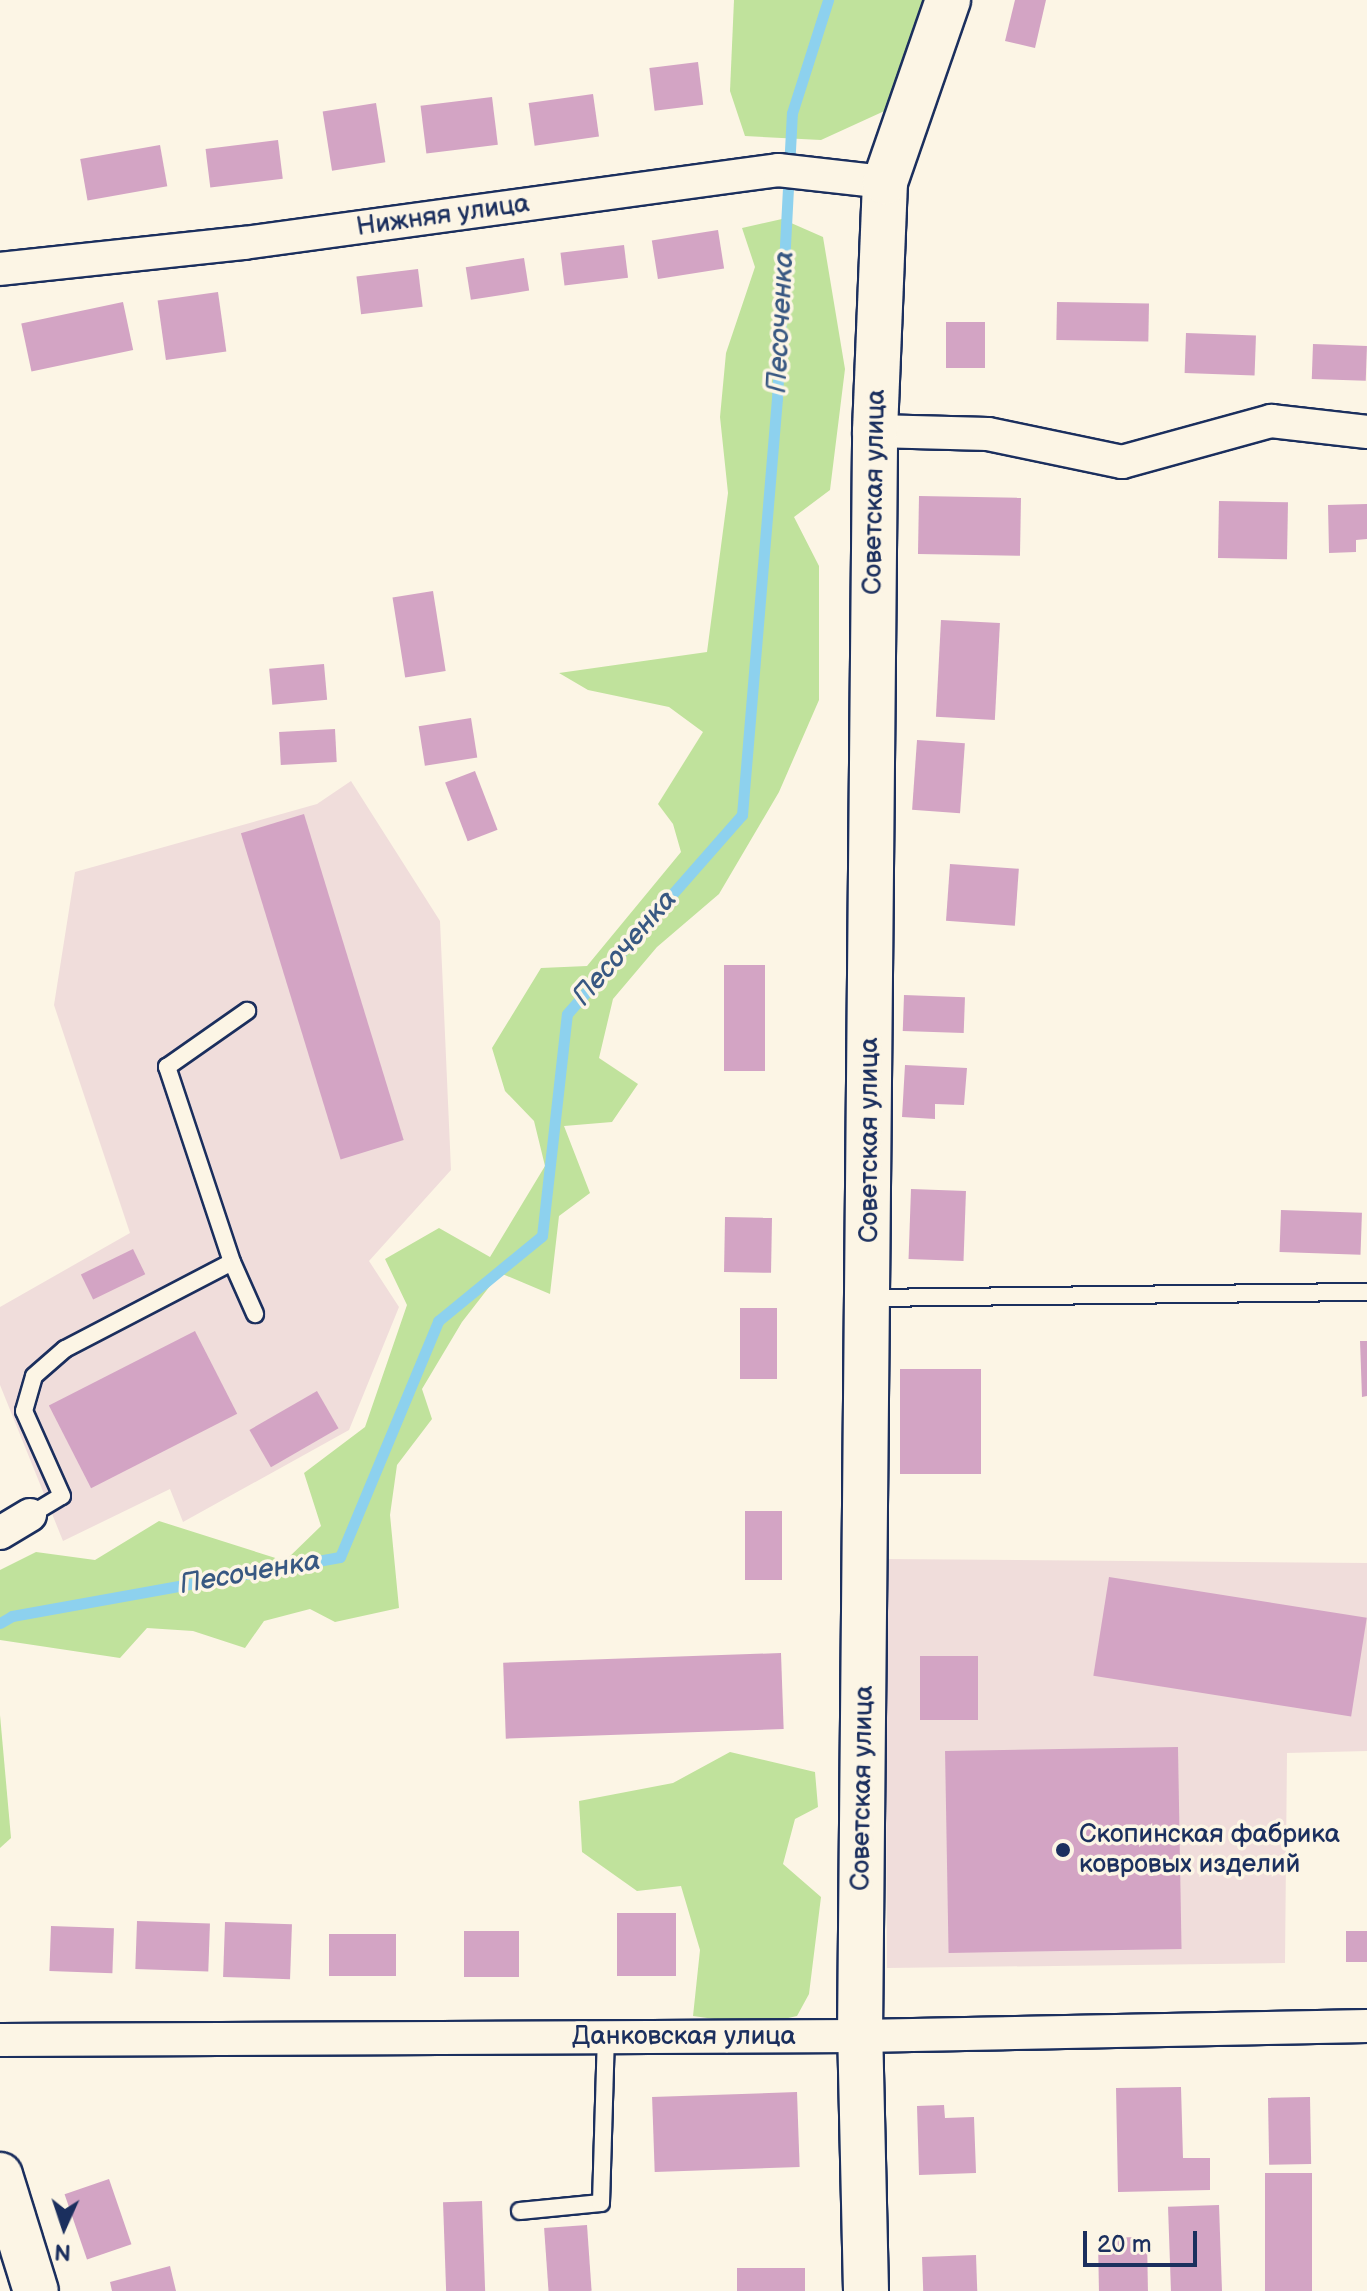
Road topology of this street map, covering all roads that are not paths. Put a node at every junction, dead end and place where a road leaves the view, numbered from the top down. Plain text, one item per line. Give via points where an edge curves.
1 (948, 0) edge
2 (885, 182) junction
3 (0, 269) edge
4 (875, 431) junction
5 (1367, 432) edge
6 (247, 1011) dead end
7 (232, 1262) junction
8 (1367, 1292) edge
9 (868, 1298) junction
10 (255, 1314) dead end
11 (30, 1515) joint
12 (0, 1533) edge
13 (1367, 2026) edge
14 (860, 2036) junction
15 (606, 2037) junction
16 (0, 2040) edge
17 (0, 2175) edge
18 (520, 2211) dead end
19 (36, 2291) edge
20 (866, 2291) edge

1 - 2 street, Советская улица
2 - 3 street, Нижняя улица via 778,170 260,241
2 - 4 street, Советская улица
4 - 5 street via 988,434 1122,462 1271,421
4 - 9 street, Советская улица
6 - 7 lane via 167,1067
7 - 10 lane
7 - 11 lane via 65,1349 34,1376 24,1411 62,1496
8 - 9 lane
9 - 14 street, Советская улица
11 - 12 street
13 - 14 street, Данковская улица
14 - 15 street, Данковская улица
14 - 20 street, Советская улица
15 - 16 street, Данковская улица
15 - 18 lane via 601,2203
17 - 19 street

